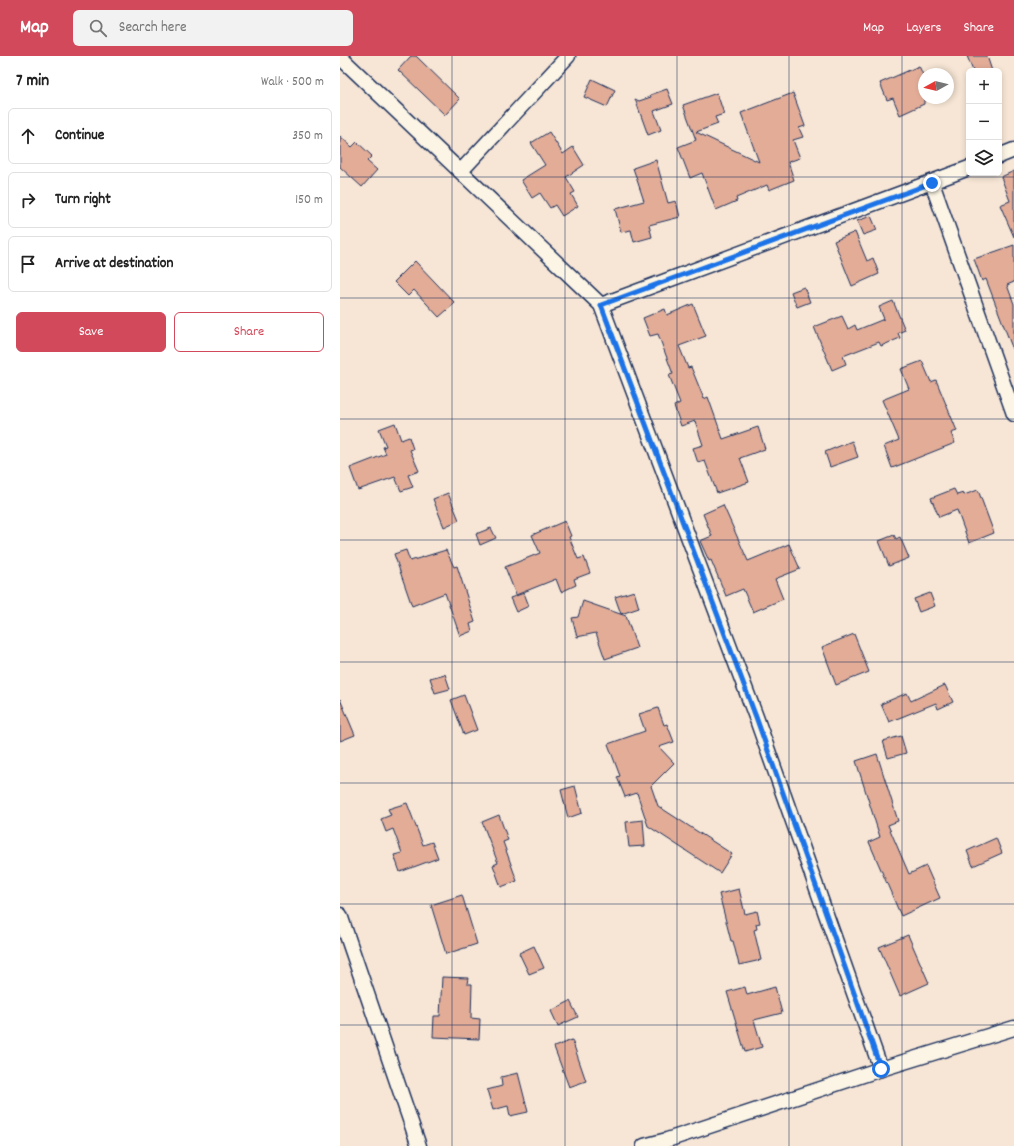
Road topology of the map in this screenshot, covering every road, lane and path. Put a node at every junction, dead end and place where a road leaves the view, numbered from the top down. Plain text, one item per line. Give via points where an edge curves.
1 (568, 56) edge
2 (340, 57) edge
3 (1014, 150) edge
4 (1002, 155) edge
5 (966, 169) edge
6 (461, 171) junction
7 (932, 183) junction
8 (601, 305) junction
9 (1014, 414) edge
10 (340, 915) edge
11 (1014, 1028) edge
12 (881, 1069) junction
13 (668, 1143) edge
14 (419, 1146) edge
15 (644, 1146) edge

1 - 6 street
2 - 6 street
3 - 4 street
5 - 7 street
6 - 8 street
7 - 8 street
7 - 9 street
8 - 12 street via 753,710
10 - 14 street
11 - 12 street
12 - 13 street
13 - 15 street

